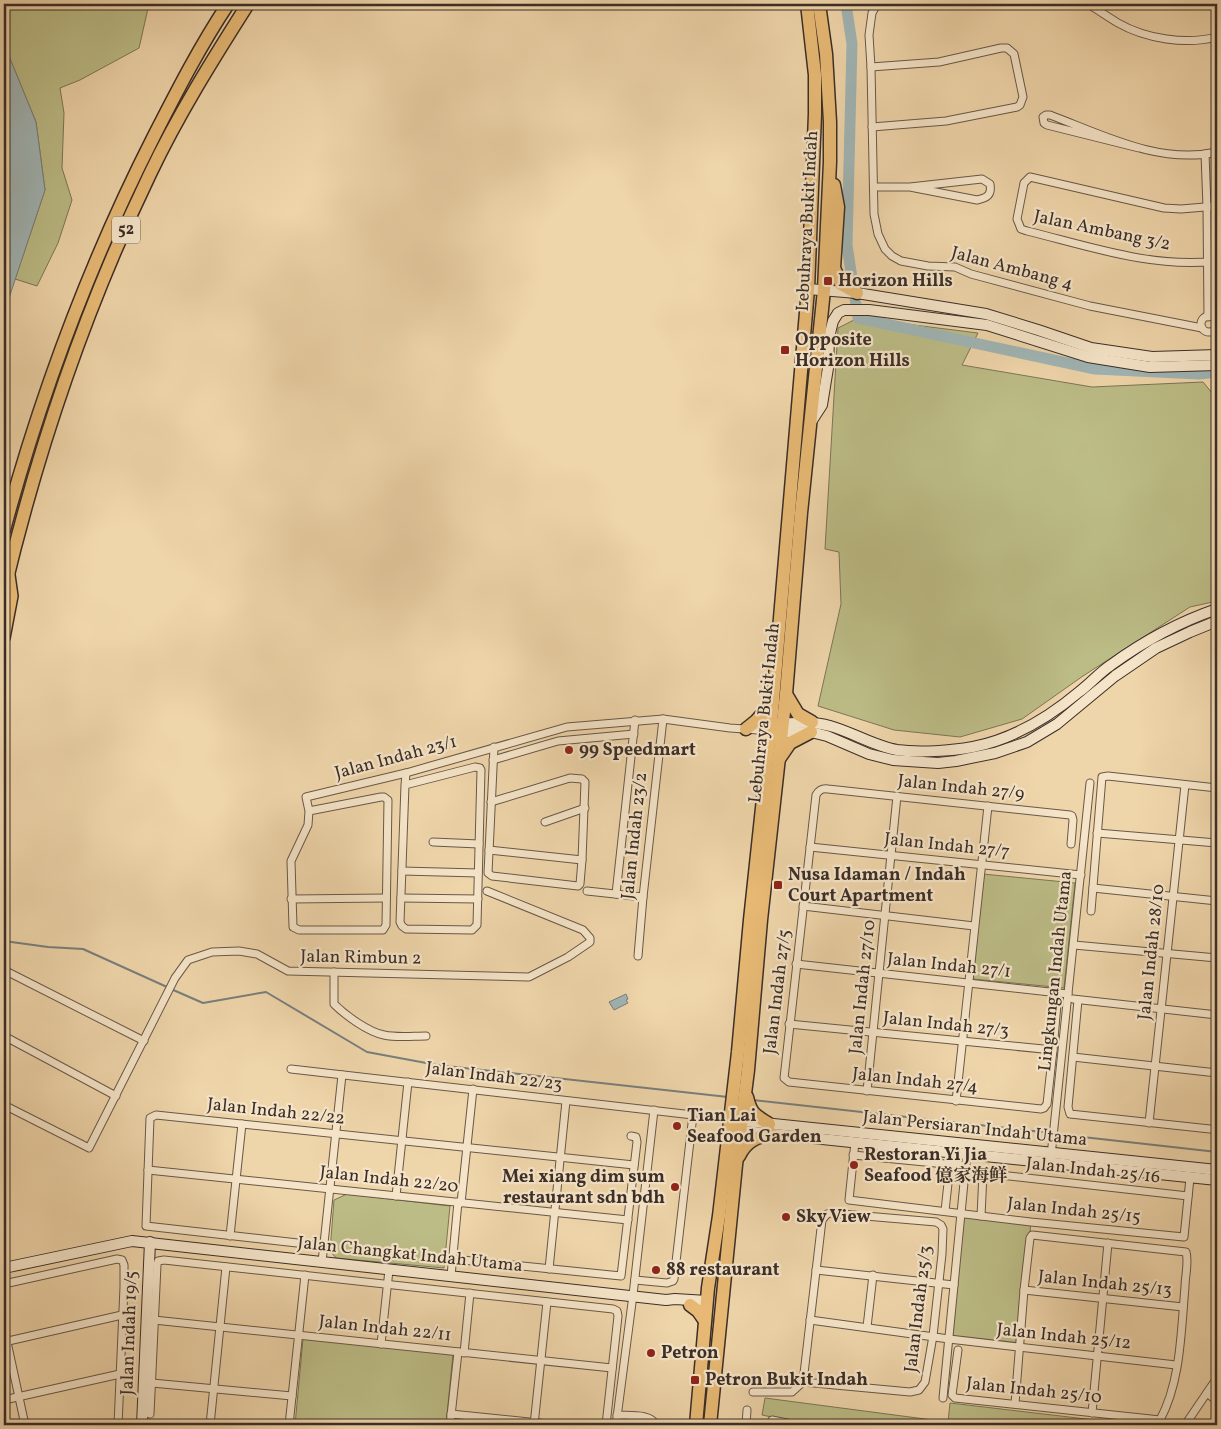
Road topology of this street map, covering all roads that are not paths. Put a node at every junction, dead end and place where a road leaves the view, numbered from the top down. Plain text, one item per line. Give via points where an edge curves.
1 (228, 4) edge
2 (248, 4) edge
3 (807, 4) edge
4 (819, 4) edge
5 (877, 4) edge
6 (1088, 4) edge
7 (1217, 37) edge
8 (871, 67) junction
9 (872, 127) junction
10 (1139, 148) junction
11 (1217, 152) edge
12 (1205, 154) junction
13 (830, 162) junction
14 (874, 187) junction
15 (910, 187) junction
16 (1217, 206) edge
17 (1207, 207) junction
18 (1217, 262) edge
19 (1207, 263) junction
20 (808, 289) junction
21 (824, 290) junction
22 (857, 293) junction
23 (1208, 317) junction
24 (1217, 326) edge
25 (1202, 328) junction
26 (1217, 355) edge
27 (1217, 365) edge
28 (810, 425) junction
29 (4, 530) edge
30 (9, 571) junction
31 (4, 591) edge
32 (1217, 609) edge
33 (1217, 621) edge
34 (4, 638) edge
35 (786, 694) junction
36 (773, 702) junction
37 (663, 719) junction
38 (635, 720) junction
39 (811, 727) junction
40 (768, 729) junction
41 (634, 734) junction
42 (494, 747) junction
43 (493, 760) junction
44 (777, 762) junction
45 (406, 773) junction
46 (1090, 783) dead end
47 (405, 785) junction
48 (1185, 785) junction
49 (1217, 788) edge
50 (818, 791) joint
51 (897, 796) junction
52 (491, 802) junction
53 (988, 806) junction
54 (585, 808) junction
55 (309, 811) junction
56 (545, 822) dead end
57 (1097, 833) junction
58 (1179, 839) junction
59 (433, 842) dead end
60 (479, 844) junction
61 (1071, 844) dead end
62 (1217, 844) edge
63 (810, 847) junction
64 (489, 850) junction
65 (891, 855) junction
66 (582, 860) junction
67 (980, 865) junction
68 (402, 871) junction
69 (478, 873) junction
70 (1081, 875) junction
71 (1093, 888) junction
72 (487, 891) dead end
73 (587, 891) dead end
74 (616, 894) junction
75 (1173, 896) junction
76 (386, 898) junction
77 (401, 898) junction
78 (643, 898) junction
79 (291, 899) junction
80 (478, 899) junction
81 (1217, 901) edge
82 (803, 906) junction
83 (1091, 911) dead end
84 (885, 916) junction
85 (974, 926) junction
86 (1074, 945) junction
87 (1167, 954) junction
88 (638, 956) dead end
89 (1217, 958) edge
90 (796, 964) junction
91 (4, 970) edge
92 (334, 972) junction
93 (879, 973) junction
94 (968, 983) junction
95 (1068, 996) junction
96 (1078, 1000) junction
97 (1057, 1004) dead end
98 (1162, 1008) junction
99 (1217, 1014) edge
100 (790, 1024) junction
101 (873, 1032) junction
102 (4, 1036) edge
103 (426, 1036) dead end
104 (144, 1041) junction
105 (962, 1042) junction
106 (1053, 1050) junction
107 (1073, 1056) junction
108 (1155, 1065) junction
109 (291, 1069) dead end
110 (1217, 1073) edge
111 (342, 1075) junction
112 (784, 1078) joint
113 (408, 1082) junction
114 (739, 1088) junction
115 (473, 1089) junction
116 (867, 1091) junction
117 (116, 1096) junction
118 (566, 1101) junction
119 (956, 1101) junction
120 (4, 1105) edge
121 (654, 1110) junction
122 (738, 1118) junction
123 (1149, 1123) junction
124 (242, 1124) junction
125 (1216, 1127) edge
126 (771, 1129) junction
127 (336, 1134) junction
128 (631, 1136) dead end
129 (402, 1141) junction
130 (855, 1142) junction
131 (466, 1147) junction
132 (967, 1149) junction
133 (854, 1155) junction
134 (560, 1157) junction
135 (1051, 1158) junction
136 (634, 1165) junction
137 (736, 1165) junction
138 (950, 1165) junction
139 (965, 1169) junction
140 (148, 1170) junction
141 (1217, 1170) edge
142 (983, 1174) junction
143 (1190, 1178) junction
144 (236, 1179) junction
145 (1217, 1180) edge
146 (330, 1189) junction
147 (396, 1196) junction
148 (1188, 1196) junction
149 (460, 1202) junction
150 (945, 1211) junction
151 (555, 1212) junction
152 (961, 1213) junction
153 (981, 1216) junction
154 (628, 1220) junction
155 (230, 1236) junction
156 (150, 1242) junction
157 (1108, 1243) junction
158 (324, 1246) junction
159 (452, 1259) junction
160 (322, 1262) junction
161 (226, 1267) junction
162 (4, 1268) edge
163 (548, 1269) junction
164 (389, 1270) junction
165 (816, 1270) junction
166 (305, 1275) junction
167 (451, 1276) junction
168 (873, 1276) junction
169 (634, 1280) junction
170 (939, 1283) junction
171 (4, 1284) edge
172 (387, 1284) junction
173 (954, 1285) junction
174 (708, 1288) junction
175 (1024, 1290) junction
176 (723, 1292) junction
177 (470, 1293) junction
178 (633, 1295) junction
179 (1104, 1298) junction
180 (547, 1302) junction
181 (692, 1303) junction
182 (708, 1304) junction
183 (1183, 1307) junction
184 (122, 1315) junction
185 (154, 1320) junction
186 (810, 1320) junction
187 (705, 1322) junction
188 (720, 1324) junction
189 (220, 1327) junction
190 (867, 1327) junction
191 (4, 1328) edge
192 (299, 1335) junction
193 (933, 1336) junction
194 (949, 1339) junction
195 (5, 1342) edge
196 (381, 1344) junction
197 (1019, 1347) junction
198 (958, 1350) dead end
199 (461, 1352) junction
200 (1098, 1355) junction
201 (540, 1361) junction
202 (1176, 1365) junction
203 (612, 1368) junction
204 (120, 1374) junction
205 (1217, 1378) edge
206 (803, 1382) junction
207 (152, 1383) junction
208 (214, 1389) junction
209 (753, 1392) dead end
210 (1207, 1393) junction
211 (292, 1396) junction
212 (19, 1397) junction
213 (943, 1398) dead end
214 (4, 1400) edge
215 (1217, 1401) edge
216 (1015, 1404) junction
217 (747, 1410) dead end
218 (1092, 1413) junction
219 (150, 1414) dead end
220 (451, 1414) junction
221 (617, 1415) junction
222 (534, 1424) edge
223 (25, 1425) edge
224 (118, 1425) edge
225 (142, 1425) edge
226 (210, 1425) edge
227 (289, 1425) edge
228 (450, 1425) edge
229 (558, 1425) edge
230 (606, 1425) edge
231 (616, 1425) edge
232 (656, 1425) edge
233 (696, 1425) edge
234 (710, 1425) edge
235 (746, 1425) edge
236 (769, 1425) edge
237 (797, 1425) edge
238 (1185, 1425) edge

1 - 29 highway, 52 via 205,39 167,111 91,271 46,390
2 - 30 highway, 52 via 191,96 154,165 95,300 55,409
3 - 20 highway, Lebuhraya Bukit Indah via 815,75
4 - 13 highway, Lebuhraya Bukit Indah via 828,82
5 - 8 street, Jalan Ambang 4 via 868,35
6 - 7 street via 1120,24 1158,38
8 - 9 street, Jalan Ambang 4
8 - 9 street via 939,62 1007,48 1014,54 1023,97 1017,107 946,121
9 - 14 street, Jalan Ambang 4
10 - 10 street via 1050,115 1043,117 1044,123
10 - 12 street via 1172,154
11 - 12 street
12 - 17 street
13 - 21 highway, Lebuhraya Bukit Indah
13 - 22 highway via 838,207 834,268 841,284
14 - 15 street
14 - 25 street, Jalan Ambang 4 via 878,234 884,248 901,261 955,268 1090,306
15 - 15 street via 977,200 985,198 991,190 990,184 982,179
16 - 17 street
17 - 19 street
17 - 19 street, Jalan Ambang 3/2 via 1149,206 1030,177 1024,183 1016,219 1021,229 1156,261
18 - 19 street, Jalan Ambang 3/2
19 - 23 street
20 - 21 street
20 - 36 highway, Lebuhraya Bukit Indah
21 - 22 street
21 - 28 highway, Lebuhraya Bukit Indah
22 - 26 street via 986,314 1091,348 1152,357
23 - 24 street via 1215,319
23 - 25 street via 1202,321
24 - 25 street via 1210,332
27 - 28 street via 1150,367 1088,358 987,325 869,310 844,310 833,321 822,405
28 - 35 highway, Lebuhraya Bukit Indah
30 - 31 highway, 52
30 - 34 main road via 12,596
32 - 39 street via 1149,639 1109,666 1051,714 1022,731 973,747 897,750 830,726
33 - 39 street via 1156,648 1115,676 1057,724 1027,742 995,753 938,763 893,760 869,754
35 - 39 highway via 798,714
35 - 40 highway, Lebuhraya Bukit Indah
36 - 40 highway, Lebuhraya Bukit Indah
36 - 40 highway via 756,721
37 - 38 street, Jalan Indah 23/1
37 - 40 street, Jalan Indah 23/1
37 - 78 street, Jalan Indah 23/2
38 - 41 street
38 - 42 street, Jalan Indah 23/1 via 567,727
39 - 40 street
39 - 44 highway via 790,743
40 - 44 highway, Lebuhraya Bukit Indah
40 - 114 highway, Lebuhraya Bukit Indah
41 - 43 street via 558,741
41 - 74 street
42 - 43 street
42 - 45 street, Jalan Indah 23/1
43 - 52 street
44 - 114 highway, Lebuhraya Bukit Indah
45 - 47 street
45 - 55 street, Jalan Indah 23/1 via 306,797
46 - 70 street, Lingkungan Indah Utama
47 - 60 street via 480,768
47 - 68 street
48 - 49 street
48 - 57 street via 1102,777
48 - 58 street, Jalan Indah 28/10
50 - 51 street, Jalan Indah 27/9 via 828,788
50 - 63 street, Jalan Indah 27/5
51 - 53 street, Jalan Indah 27/9
51 - 65 street, Jalan Indah 27/10
52 - 54 street via 577,778 585,782
52 - 64 street
53 - 61 street, Jalan Indah 27/9 via 1072,816
53 - 67 street
54 - 56 street
54 - 66 street
55 - 76 street via 387,798
55 - 79 street via 308,825 291,861
57 - 58 street
57 - 71 street
58 - 62 street
58 - 75 street, Jalan Indah 28/10
59 - 60 street
60 - 69 street
63 - 65 street, Jalan Indah 27/7
63 - 82 street, Jalan Indah 27/5
64 - 66 street
64 - 66 street via 488,873 492,876 578,886
65 - 67 street, Jalan Indah 27/7
65 - 84 street, Jalan Indah 27/10
67 - 70 street, Jalan Indah 27/7
67 - 85 street
68 - 69 street
68 - 77 street
69 - 80 street
70 - 86 street, Lingkungan Indah Utama
71 - 75 street
71 - 83 street
72 - 92 street, Jalan Rimbun 2 via 584,930 590,942 528,977
73 - 74 street
74 - 78 street
75 - 81 street
75 - 87 street, Jalan Indah 28/10
76 - 79 street
76 - 79 street via 386,925 381,930 295,930 291,923
77 - 80 street
77 - 80 street via 400,922 403,928 459,931 476,928
78 - 88 street, Jalan Indah 23/2
82 - 84 street
82 - 90 street, Jalan Indah 27/5
84 - 85 street
84 - 93 street, Jalan Indah 27/10
85 - 94 street
86 - 87 street
86 - 95 street, Lingkungan Indah Utama
87 - 89 street
87 - 98 street, Jalan Indah 28/10
90 - 93 street, Jalan Indah 27/1
90 - 100 street, Jalan Indah 27/5
91 - 104 street
92 - 103 street via 334,1004 342,1012 385,1036
92 - 104 street, Jalan Rimbun 2 via 288,971 257,954 239,951 212,952 188,960 175,978
93 - 94 street, Jalan Indah 27/1
93 - 101 street, Jalan Indah 27/10
94 - 95 street, Jalan Indah 27/1
94 - 105 street
95 - 96 street, Jalan Indah 27/1
95 - 135 street, Lingkungan Indah Utama
96 - 98 street, Jalan Indah 27/1
96 - 107 street
97 - 106 street
98 - 99 street, Jalan Indah 27/1
98 - 108 street, Jalan Indah 28/10
100 - 101 street, Jalan Indah 27/3
100 - 112 street, Jalan Indah 27/5
101 - 105 street, Jalan Indah 27/3
101 - 116 street, Jalan Indah 27/10
102 - 117 street
104 - 117 street, Jalan Rimbun 2
105 - 106 street, Jalan Indah 27/3
105 - 119 street
106 - 119 street, Jalan Indah 27/4 via 1044,1108
107 - 108 street
107 - 123 street via 1070,1114
108 - 110 street
108 - 123 street, Jalan Indah 28/10
109 - 111 street, Jalan Indah 22/23
111 - 113 street, Jalan Indah 22/23
111 - 127 street
112 - 116 street, Jalan Indah 27/4 via 789,1082
113 - 115 street, Jalan Indah 22/23
113 - 129 street
114 - 122 highway
114 - 122 highway, Lebuhraya Bukit Indah
115 - 118 street, Jalan Indah 22/23
115 - 131 street
116 - 119 street, Jalan Indah 27/4
117 - 120 street, Jalan Rimbun 2 via 89,1148
118 - 121 street, Jalan Indah 22/23
118 - 134 street
121 - 169 street
121 - 169 street, Jalan Indah 22/23 via 693,1115 673,1281
122 - 126 street, Jalan Persiaran Indah Utama
122 - 126 highway via 754,1115
122 - 137 highway, Lebuhraya Bukit Indah
122 - 174 highway, Lebuhraya Bukit Indah
123 - 125 street
124 - 127 street, Jalan Indah 22/22
124 - 140 street, Jalan Indah 22/22 via 151,1116
124 - 144 street
126 - 130 street, Jalan Persiaran Indah Utama
126 - 132 street, Jalan Persiaran Indah Utama
126 - 137 highway via 748,1142
127 - 129 street, Jalan Indah 22/22
127 - 146 street
128 - 136 street via 636,1137 637,1142
129 - 131 street, Jalan Indah 22/22
129 - 147 street
130 - 132 street, Jalan Persiaran Indah Utama
130 - 133 street
131 - 134 street, Jalan Indah 22/22
131 - 149 street
132 - 135 street, Jalan Persiaran Indah Utama
132 - 139 street
133 - 138 street, Jalan Indah 25/16
133 - 150 street, Jalan Indah 25/15 via 849,1200
134 - 136 street, Jalan Indah 22/22
134 - 151 street
135 - 141 street, Jalan Persiaran Indah Utama
135 - 143 street, Jalan Persiaran Indah Utama
136 - 154 street
137 - 176 highway, Lebuhraya Bukit Indah
138 - 139 street, Jalan Indah 25/16
138 - 150 street
139 - 142 street, Jalan Indah 25/16
139 - 152 street
140 - 144 street, Jalan Indah 22/20
140 - 155 street via 146,1226
142 - 148 street, Jalan Indah 25/16
142 - 153 street
143 - 145 street, Jalan Persiaran Indah Utama
143 - 148 street
144 - 146 street, Jalan Indah 22/20
144 - 155 street
146 - 147 street, Jalan Indah 22/20
146 - 158 street
147 - 149 street, Jalan Indah 22/20
148 - 153 street, Jalan Indah 25/15 via 1184,1237
149 - 151 street, Jalan Indah 22/20
149 - 159 street
150 - 152 street, Jalan Indah 25/15
151 - 154 street, Jalan Indah 22/20
151 - 163 street
152 - 153 street, Jalan Indah 25/15
152 - 173 street
154 - 163 street via 621,1276
155 - 158 street
156 - 160 street, Jalan Changkat Indah Utama
156 - 162 street, Jalan Changkat Indah Utama via 124,1241
156 - 225 street, Jalan Indah 19/5
157 - 175 street via 1032,1235
157 - 179 street
157 - 183 street via 1186,1252
158 - 160 street
159 - 163 street
159 - 167 street
160 - 164 street, Jalan Changkat Indah Utama
161 - 166 street
161 - 185 street via 158,1261
161 - 189 street
164 - 167 street, Jalan Changkat Indah Utama
164 - 172 street
165 - 168 street
165 - 170 street, Jalan Indah 25/3 via 822,1220 827,1214 936,1222 944,1229
165 - 186 street
166 - 172 street
166 - 192 street
167 - 178 street, Jalan Changkat Indah Utama
168 - 170 street
168 - 190 street
169 - 178 street
170 - 173 street
170 - 193 street, Jalan Indah 25/3
171 - 184 street via 122,1260
172 - 177 street
172 - 196 street
173 - 194 street
174 - 181 highway
174 - 182 highway, Lebuhraya Bukit Indah
175 - 179 street, Jalan Indah 25/13
175 - 197 street
176 - 182 highway
176 - 188 highway, Lebuhraya Bukit Indah
177 - 180 street
177 - 199 street
178 - 181 street, Jalan Changkat Indah Utama via 675,1304
178 - 221 street
179 - 183 street, Jalan Indah 25/13
179 - 200 street
180 - 201 street
180 - 203 street via 617,1311
181 - 182 street, Jalan Changkat Indah Utama
181 - 187 highway
182 - 187 highway, Lebuhraya Bukit Indah
182 - 188 highway
183 - 202 street
184 - 195 street
184 - 204 street
185 - 189 street, Jalan Indah 22/11
185 - 207 street
186 - 190 street, Jalan Indah 25/12
186 - 206 street
187 - 233 highway, Lebuhraya Bukit Indah
188 - 234 highway, Lebuhraya Bukit Indah
189 - 192 street, Jalan Indah 22/11
189 - 208 street
190 - 193 street, Jalan Indah 25/12
191 - 195 street
192 - 196 street, Jalan Indah 22/11
192 - 211 street
193 - 194 street, Jalan Indah 25/12
193 - 206 street, Jalan Indah 25/3 via 925,1382 919,1390 910,1392
194 - 197 street, Jalan Indah 25/12
194 - 213 street
195 - 212 street
196 - 199 street, Jalan Indah 22/11
197 - 200 street, Jalan Indah 25/12
197 - 216 street
198 - 216 street, Jalan Indah 25/10 via 952,1395 955,1398
199 - 201 street, Jalan Indah 22/11
199 - 220 street
200 - 202 street, Jalan Indah 25/12
200 - 218 street
201 - 203 street, Jalan Indah 22/11
201 - 222 street
202 - 218 street, Jalan Indah 25/10 via 1171,1392 1160,1420
203 - 230 street
204 - 212 street
204 - 224 street
205 - 210 street
206 - 209 street via 792,1392
207 - 208 street
207 - 219 street
208 - 211 street
208 - 226 street
210 - 215 street
210 - 238 street
211 - 227 street
212 - 214 street
212 - 223 street
216 - 218 street, Jalan Indah 25/10
217 - 235 street
220 - 222 street
220 - 228 street
221 - 231 street
221 - 232 street via 648,1418
222 - 229 street
236 - 237 street via 772,1420

